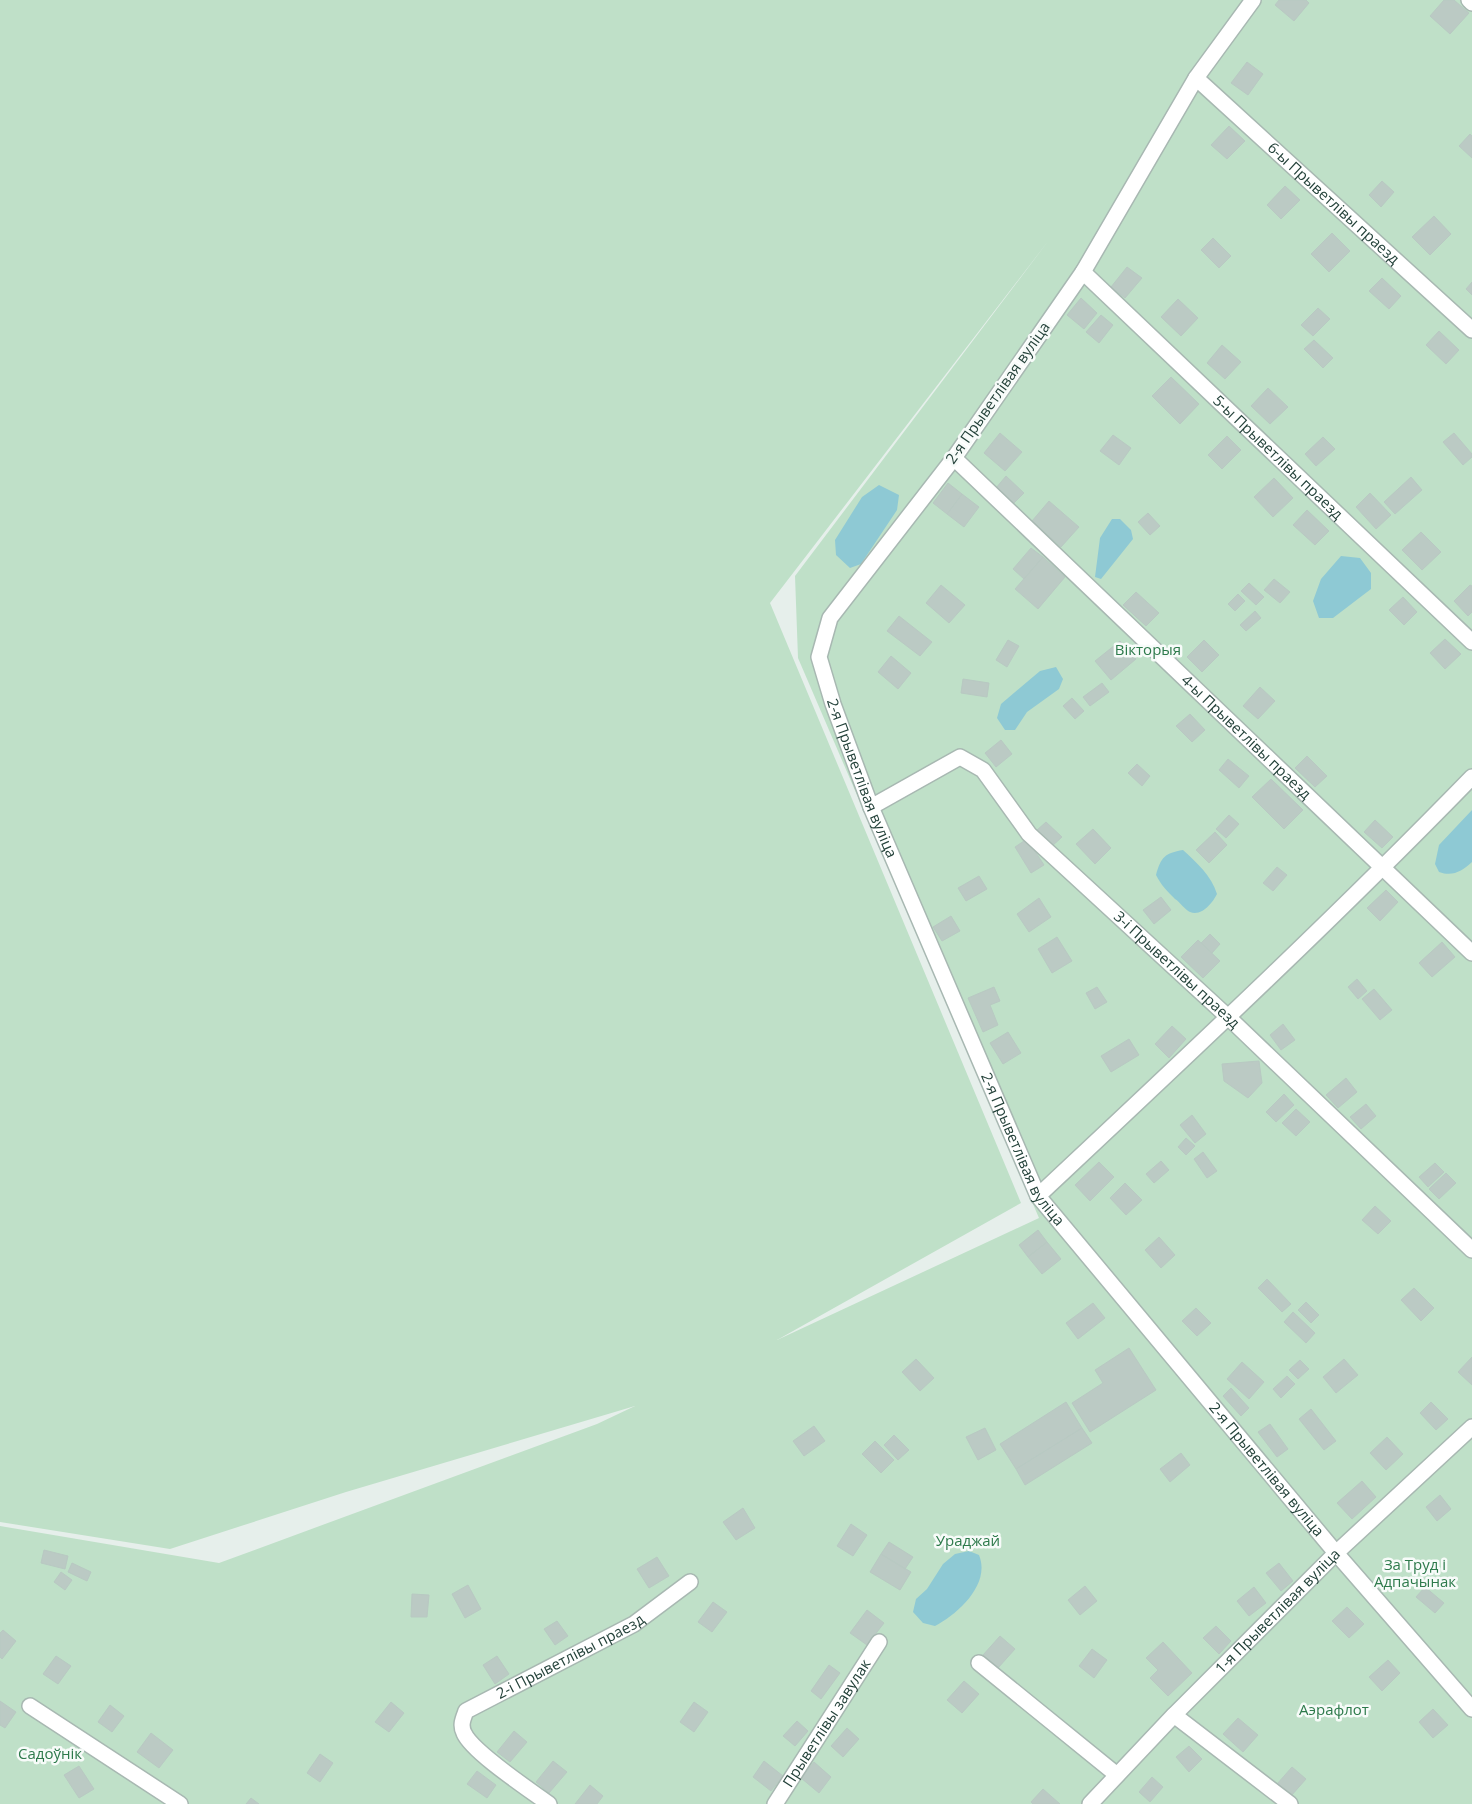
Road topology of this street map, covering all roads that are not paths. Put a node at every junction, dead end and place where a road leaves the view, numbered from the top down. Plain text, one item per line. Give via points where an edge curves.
1 (1253, 0) edge
2 (1469, 0) edge
3 (1472, 3) edge
4 (1196, 78) junction
5 (1083, 272) junction
6 (1472, 330) edge
7 (954, 458) junction
8 (1472, 642) edge
9 (1472, 777) edge
10 (871, 807) junction
11 (1384, 867) junction
12 (1472, 953) edge
13 (1228, 1017) junction
14 (1038, 1196) junction
15 (1472, 1250) edge
16 (1472, 1427) edge
17 (1336, 1554) junction
18 (690, 1582) dead end
19 (880, 1642) dead end
20 (979, 1663) dead end
21 (30, 1706) dead end
22 (1472, 1709) edge
23 (1174, 1715) junction
24 (1117, 1775) junction
25 (180, 1804) edge
26 (549, 1804) edge
27 (775, 1804) edge
28 (1090, 1804) edge
29 (1290, 1804) edge

1 - 4 lane, 2-я Прыветлівая вуліца
2 - 3 lane
4 - 5 lane, 2-я Прыветлівая вуліца
4 - 6 lane, 6-ы Прыветлівы праезд
5 - 7 lane, 2-я Прыветлівая вуліца
5 - 8 lane, 5-ы Прыветлівы праезд
7 - 10 lane, 2-я Прыветлівая вуліца via 830,618 819,657
7 - 11 lane, 4-ы Прыветлівы праезд
9 - 11 lane
10 - 13 lane, 3-і Прыветлівы праезд via 960,757 983,770 1029,834
10 - 14 lane, 2-я Прыветлівая вуліца
11 - 12 lane, 4-ы Прыветлівы праезд
11 - 13 lane
13 - 14 lane
13 - 15 lane, 3-і Прыветлівы праезд
14 - 17 lane, 2-я Прыветлівая вуліца
16 - 17 lane, 1-я Прыветлівая вуліца
17 - 22 lane, 2-я Прыветлівая вуліца
17 - 23 lane, 1-я Прыветлівая вуліца
18 - 26 lane, 2-і Прыветлівы праезд via 634,1624 466,1711 462,1722 464,1733 473,1746
19 - 27 lane, Прыветлівы завулак
20 - 24 lane
21 - 25 lane
23 - 24 lane, 1-я Прыветлівая вуліца
23 - 29 lane
24 - 28 lane, 1-я Прыветлівая вуліца

